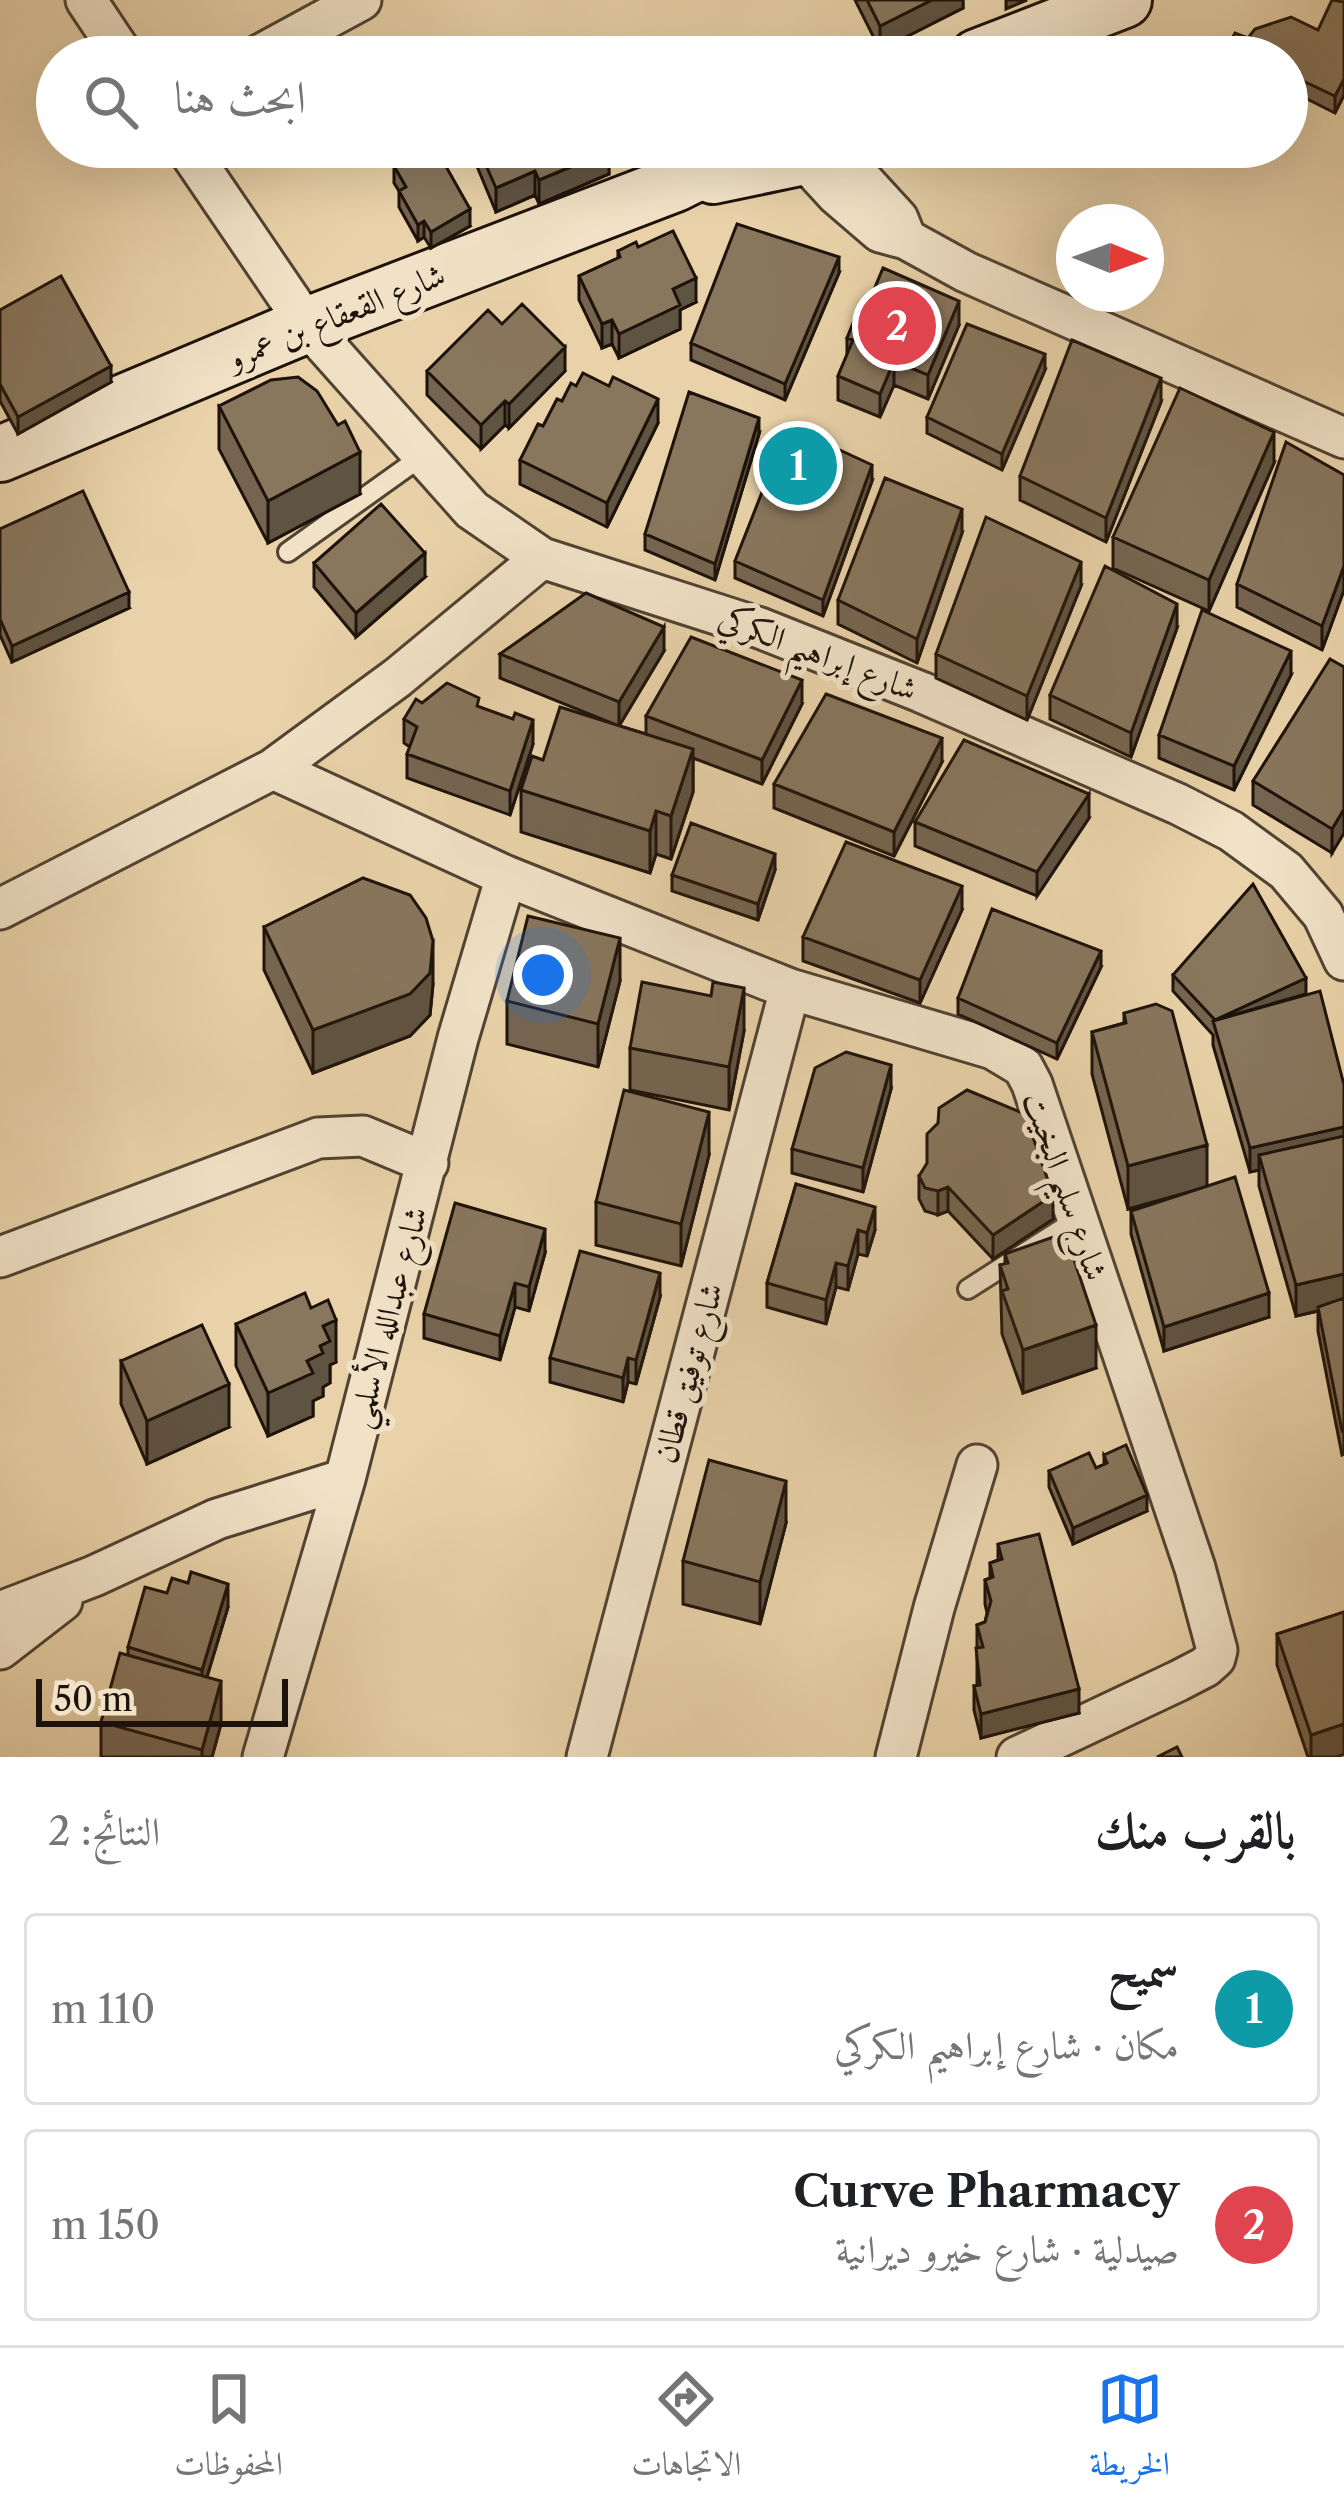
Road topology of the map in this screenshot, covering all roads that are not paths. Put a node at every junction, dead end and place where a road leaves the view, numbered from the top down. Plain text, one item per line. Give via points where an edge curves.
1 (86, 0) edge
2 (361, 0) edge
3 (1124, 0) edge
4 (110, 36) edge
5 (295, 36) edge
6 (1031, 36) edge
7 (200, 168) edge
8 (732, 168) edge
9 (818, 168) edge
10 (307, 325) junction
11 (1344, 438) edge
12 (0, 454) edge
13 (421, 457) junction
14 (288, 552) dead end
15 (542, 558) junction
16 (272, 770) junction
17 (506, 876) junction
18 (0, 909) edge
19 (1344, 960) edge
20 (790, 989) junction
21 (428, 1163) junction
22 (1079, 1218) junction
23 (0, 1257) edge
24 (968, 1289) dead end
25 (977, 1465) dead end
26 (345, 1479) junction
27 (94, 1576) junction
28 (0, 1612) edge
29 (0, 1649) edge
30 (263, 1757) edge
31 (587, 1757) edge
32 (896, 1757) edge
33 (1017, 1757) edge

1 - 4 street
2 - 5 street
3 - 6 street
7 - 10 street, شارع إبراهيم الكركي
8 - 10 street, شارع القعقاع بن عمرو
9 - 11 street via 880,232
10 - 12 street, شارع القعقاع بن عمرو
10 - 13 street, شارع إبراهيم الكركي
13 - 14 lane
13 - 15 street, شارع إبراهيم الكركي via 472,510
15 - 16 street
15 - 19 street, شارع إبراهيم الكركي via 760,628 1178,804 1286,871 1323,915
16 - 17 street, شارع سليم البخيت
16 - 18 street
17 - 20 street, شارع سليم البخيت
17 - 21 street, شارع عبدالله الأسلمي
20 - 22 street, شارع سليم البخيت via 964,1039 1023,1067
20 - 31 street, شارع توفيق قطان
21 - 23 street via 362,1136 318,1138
21 - 26 street, شارع عبدالله الأسلمي
22 - 24 lane
22 - 33 street, شارع سليم البخيت via 1217,1650 1178,1682
25 - 32 street
26 - 27 street via 217,1520
26 - 30 street, شارع عبدالله الأسلمي
27 - 28 street
27 - 29 street

